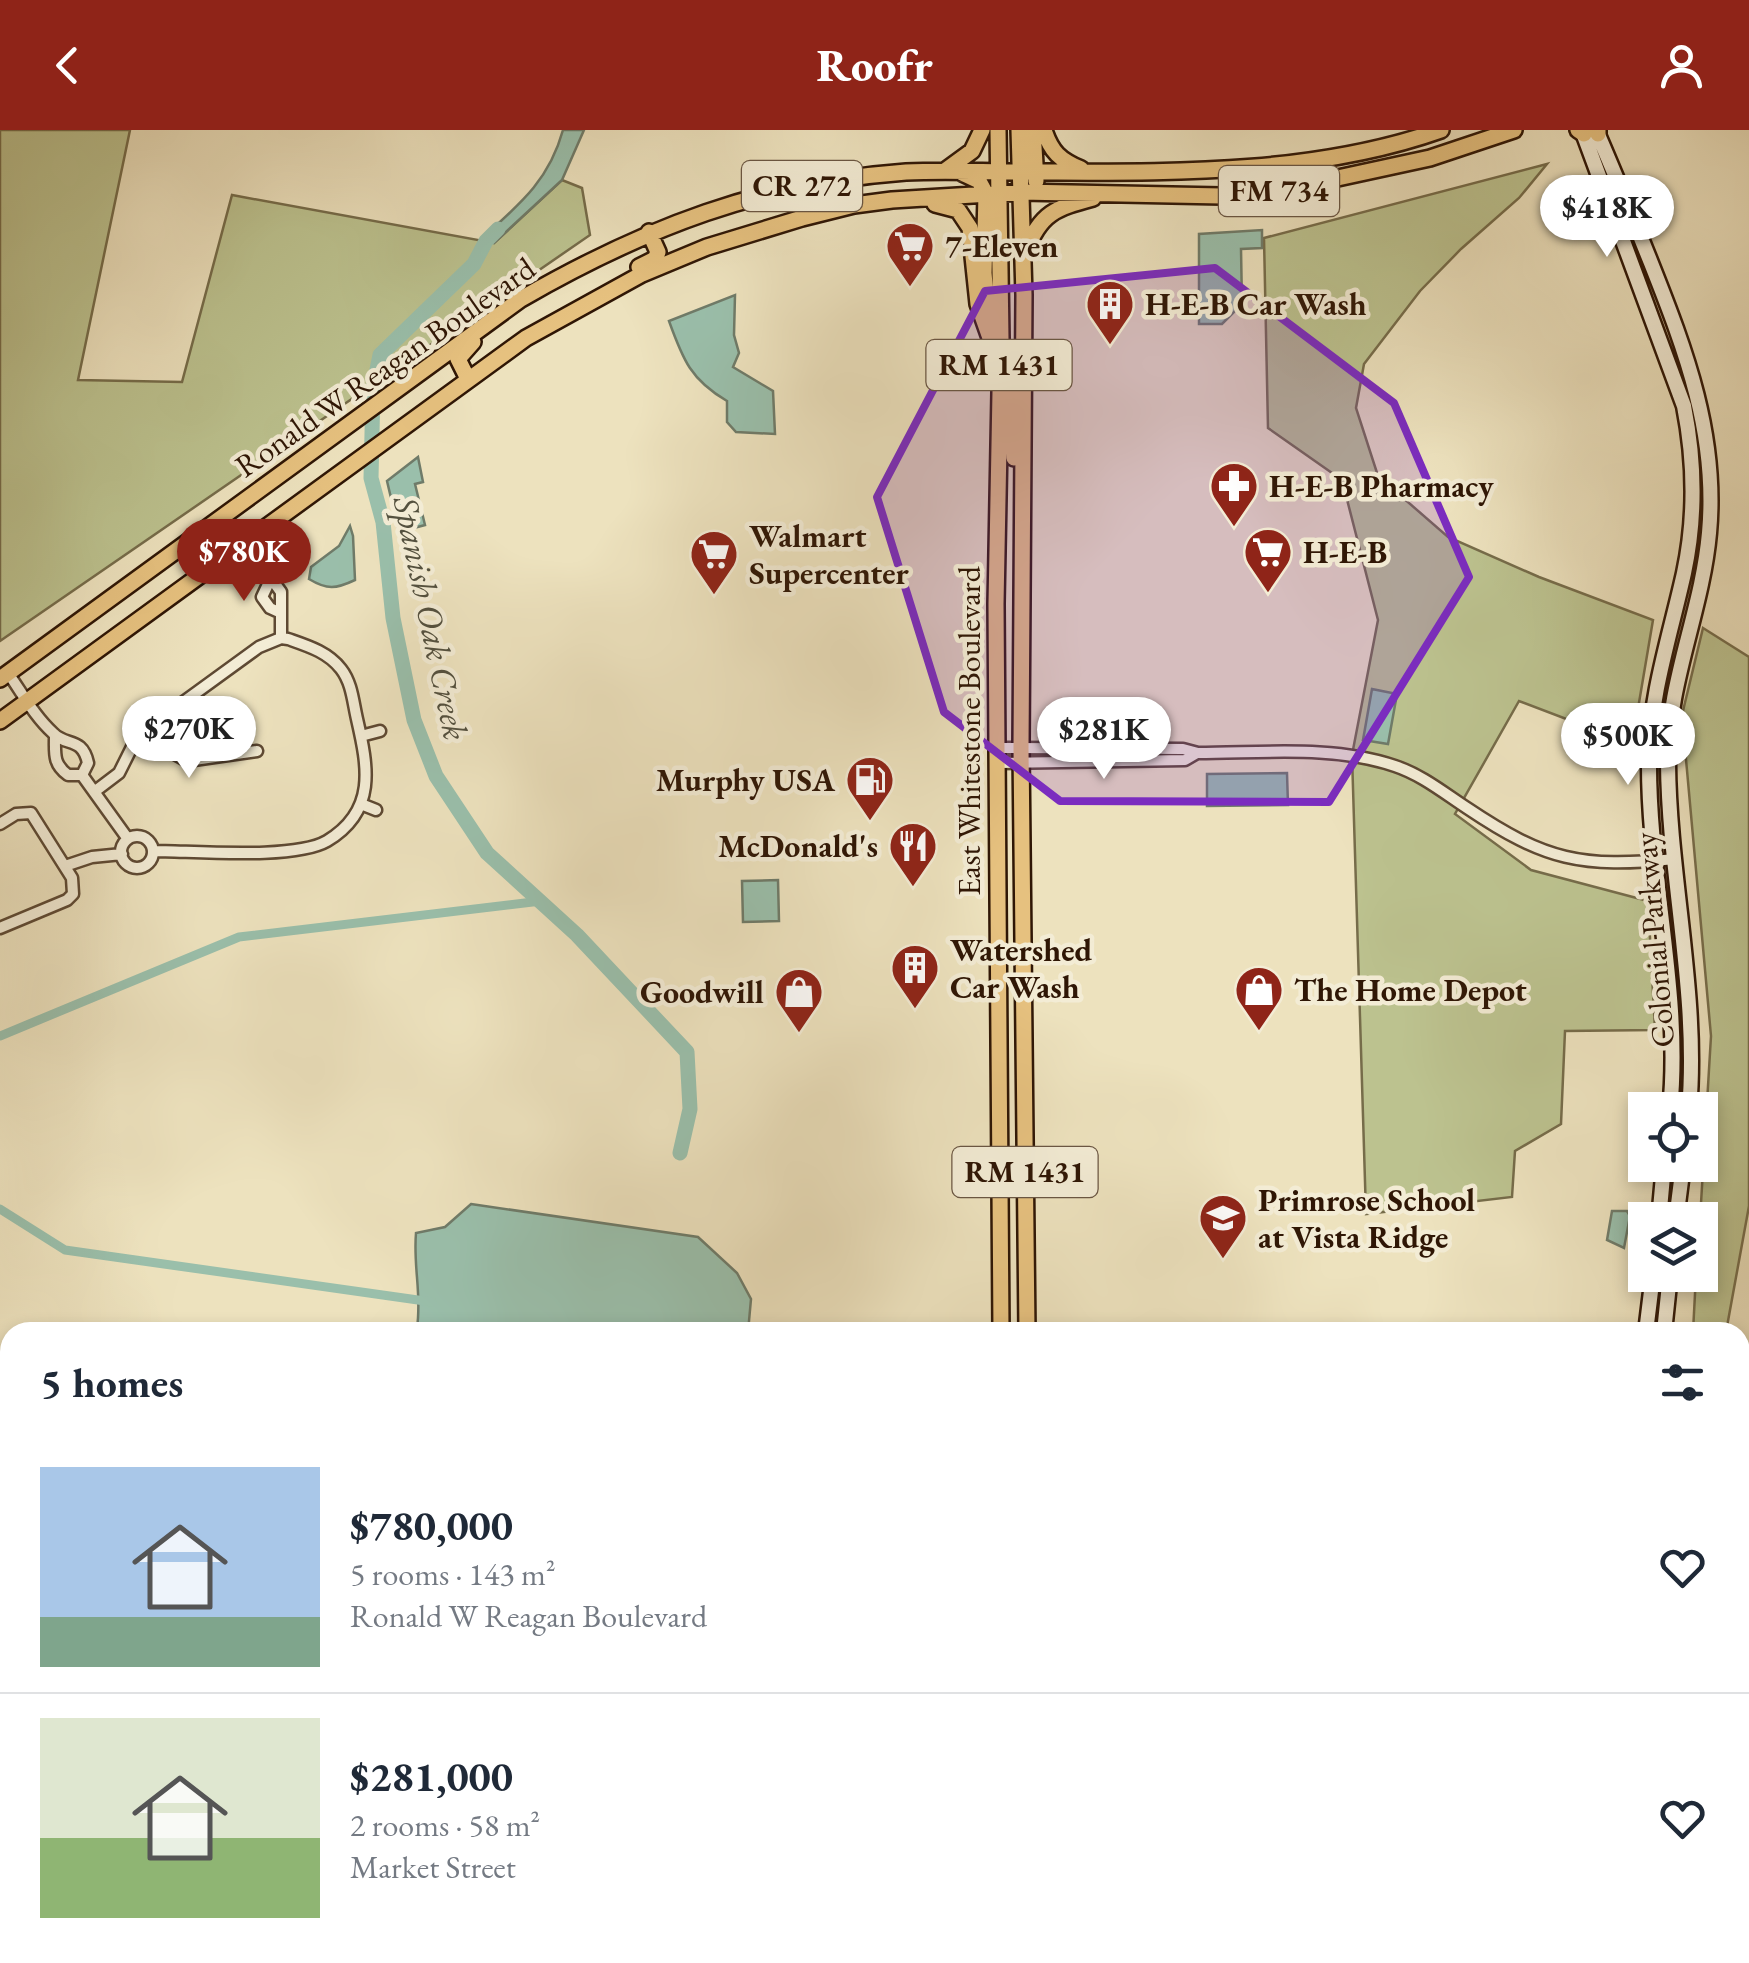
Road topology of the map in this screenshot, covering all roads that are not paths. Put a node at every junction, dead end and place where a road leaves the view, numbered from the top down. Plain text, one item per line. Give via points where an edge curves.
1 (982, 130) edge
2 (998, 130) edge
3 (1019, 130) edge
4 (1033, 130) edge
5 (1044, 130) edge
6 (1441, 130) edge
7 (1514, 130) edge
8 (1589, 131) edge
9 (941, 172) junction
10 (960, 172) junction
11 (998, 172) junction
12 (1028, 172) junction
13 (1090, 172) junction
14 (1021, 192) junction
15 (1044, 192) junction
16 (992, 193) junction
17 (1108, 193) junction
18 (892, 200) junction
19 (649, 232) junction
20 (1023, 260) junction
21 (584, 264) junction
22 (1001, 339) junction
23 (490, 363) junction
24 (999, 363) junction
25 (468, 379) junction
26 (1710, 470) junction
27 (1694, 473) junction
28 (246, 544) junction
29 (270, 578) junction
30 (1022, 590) junction
31 (281, 613) junction
32 (281, 638) junction
33 (4, 676) edge
34 (28, 701) junction
35 (0, 721) edge
36 (152, 724) junction
37 (380, 732) dead end
38 (361, 736) junction
39 (55, 737) junction
40 (257, 751) dead end
41 (997, 756) junction
42 (1021, 756) junction
43 (82, 776) junction
44 (94, 792) junction
45 (361, 804) junction
46 (376, 810) dead end
47 (0, 824) edge
48 (128, 839) junction
49 (152, 850) junction
50 (122, 854) junction
51 (1675, 859) junction
52 (1657, 861) junction
53 (65, 866) junction
54 (0, 928) edge
55 (1671, 1092) edge
56 (1690, 1092) edge
57 (1651, 1292) edge
58 (1668, 1292) edge
59 (1001, 1322) edge
60 (1027, 1322) edge
61 (1647, 1322) edge
62 (1665, 1322) edge

1 - 9 main road via 972,151
2 - 11 main road
3 - 12 main road, East Whitestone Boulevard / RM 1431
4 - 12 main road
5 - 13 main road via 1057,156
6 - 13 main road, FM 734 via 1295,163
7 - 17 main road, FM 734 via 1430,158 1291,189 1222,196
8 - 26 street, Colonial Parkway via 1696,382
8 - 27 street, Colonial Parkway via 1684,406
9 - 10 main road, Ronald W Reagan Boulevard / CR 272
9 - 19 main road, Ronald W Reagan Boulevard / CR 272 via 800,186
10 - 11 main road, Ronald W Reagan Boulevard / CR 272
10 - 16 main road
11 - 12 main road, Ronald W Reagan Boulevard / FM 734
11 - 16 main road
12 - 13 main road, FM 734
12 - 14 main road, East Whitestone Boulevard / RM 1431
12 - 15 main road
14 - 15 main road, FM 734
14 - 16 main road, Ronald W Reagan Boulevard / FM 734
14 - 20 main road, East Whitestone Boulevard / RM 1431
15 - 17 main road, FM 734
16 - 18 main road, Ronald W Reagan Boulevard / CR 272
16 - 22 main road via 986,296
17 - 20 main road via 1052,212 1036,227
18 - 23 main road, Ronald W Reagan Boulevard / CR 272 via 748,233 642,274
18 - 24 main road via 942,204 963,214 978,304
19 - 21 main road, Ronald W Reagan Boulevard / CR 272
19 - 23 main road via 655,259 542,319
20 - 30 main road, East Whitestone Boulevard / RM 1431
21 - 25 main road via 462,350 458,363
21 - 33 main road, Ronald W Reagan Boulevard / CR 272 via 521,299
22 - 24 main road, East Whitestone Boulevard / RM 1431
22 - 30 main road via 1012,376 1015,572
23 - 25 main road, Ronald W Reagan Boulevard
24 - 41 main road, East Whitestone Boulevard / RM 1431
25 - 28 main road, Ronald W Reagan Boulevard
26 - 27 street
26 - 51 street, Colonial Parkway via 1704,569 1668,732
27 - 52 street, Colonial Parkway via 1686,557 1650,731
28 - 29 street
28 - 34 main road, Ronald W Reagan Boulevard
29 - 31 street via 280,592
29 - 31 street via 262,597
30 - 42 main road, East Whitestone Boulevard / RM 1431
31 - 32 street
32 - 36 street
32 - 38 street via 324,654 341,669
33 - 34 street
34 - 35 main road, Ronald W Reagan Boulevard
34 - 39 street
36 - 40 street via 187,761
36 - 44 street via 131,742 118,772
37 - 38 street
38 - 45 street via 368,772
39 - 43 street via 58,765
39 - 43 street via 82,749 88,763
41 - 42 street
41 - 59 main road, East Whitestone Boulevard / RM 1431
42 - 52 street via 1183,749 1370,758 1430,782 1530,848 1592,863
42 - 60 main road, East Whitestone Boulevard / RM 1431
43 - 44 street
44 - 48 street
45 - 46 street
45 - 49 street via 340,831 304,849
47 - 53 street via 32,813
48 - 49 street via 142,837
48 - 50 street
49 - 50 street via 140,867
50 - 53 street
51 - 52 street
51 - 56 street, Colonial Parkway via 1692,1034
52 - 55 street, Colonial Parkway via 1674,1051
53 - 54 street via 74,886 67,900
57 - 61 street
58 - 62 street

